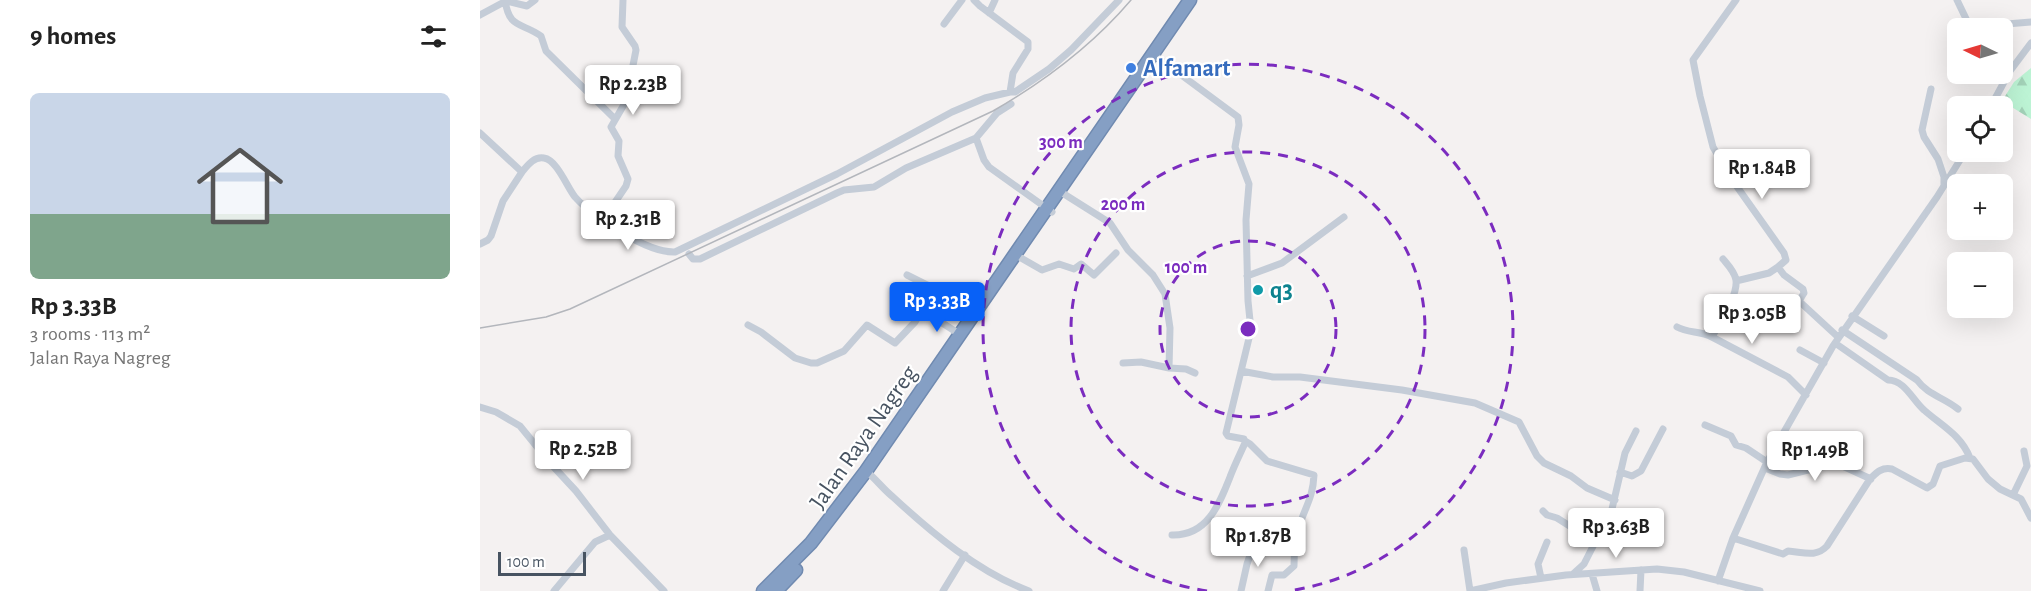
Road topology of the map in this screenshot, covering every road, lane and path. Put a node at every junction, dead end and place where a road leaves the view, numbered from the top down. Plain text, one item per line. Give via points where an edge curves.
1 (535, 0) edge
2 (623, 0) edge
3 (962, 0) edge
4 (974, 0) edge
5 (995, 0) edge
6 (1119, 0) edge
7 (1190, 0) edge
8 (1197, 0) edge
9 (1736, 0) edge
10 (1957, 0) edge
11 (506, 1) edge
12 (989, 13) junction
13 (480, 15) edge
14 (2031, 22) edge
15 (944, 24) dead end
16 (2031, 43) edge
17 (1155, 56) junction
18 (1931, 89) dead end
19 (1010, 92) junction
20 (1997, 96) edge
21 (1011, 104) dead end
22 (615, 119) junction
23 (480, 133) edge
24 (976, 138) junction
25 (1959, 162) edge
26 (522, 172) junction
27 (1943, 187) junction
28 (1064, 194) junction
29 (1049, 211) junction
30 (1344, 217) dead end
31 (605, 221) junction
32 (480, 244) edge
33 (684, 250) junction
34 (1116, 253) dead end
35 (1021, 258) junction
36 (1723, 260) dead end
37 (1778, 267) junction
38 (907, 275) dead end
39 (1248, 276) junction
40 (1736, 281) junction
41 (1756, 300) dead end
42 (923, 310) junction
43 (1725, 313) junction
44 (1852, 316) junction
45 (748, 325) dead end
46 (1677, 327) dead end
47 (961, 335) junction
48 (1884, 336) dead end
49 (1712, 337) junction
50 (1838, 337) junction
51 (1800, 350) dead end
52 (1123, 363) dead end
53 (1824, 363) junction
54 (1169, 368) junction
55 (1241, 371) junction
56 (1195, 374) dead end
57 (1806, 395) junction
58 (480, 407) edge
59 (1958, 409) dead end
60 (1705, 424) dead end
61 (1663, 429) dead end
62 (1636, 431) dead end
63 (1245, 441) junction
64 (2024, 451) dead end
65 (1970, 458) junction
66 (1766, 465) junction
67 (1620, 472) junction
68 (869, 474) junction
69 (1871, 478) junction
70 (2013, 495) junction
71 (1615, 500) junction
72 (2028, 503) edge
73 (1543, 511) dead end
74 (2031, 518) edge
75 (610, 535) junction
76 (1172, 535) dead end
77 (1733, 538) junction
78 (1255, 542) dead end
79 (1547, 542) dead end
80 (1595, 542) junction
81 (1464, 550) dead end
82 (965, 555) junction
83 (1641, 570) junction
84 (1573, 574) junction
85 (1592, 574) junction
86 (1541, 579) junction
87 (1718, 581) junction
88 (554, 591) edge
89 (664, 591) edge
90 (763, 591) edge
91 (776, 591) edge
92 (943, 591) edge
93 (1029, 591) edge
94 (1241, 591) edge
95 (1268, 591) edge
96 (1470, 591) edge
97 (1597, 591) edge
98 (1640, 591) edge
99 (1760, 591) edge

1 - 11 street via 527,6
2 - 22 street via 622,27 636,50 626,101
3 - 15 street
4 - 12 street
5 - 12 street
6 - 19 street via 1052,66
7 - 17 highway, Jalan Raya Nagreg
8 - 17 highway, Jalan Raya Nagreg
9 - 37 street via 1693,63 1713,147 1784,253 1786,260
10 - 14 street via 1970,27
11 - 13 street
11 - 22 street via 509,17 541,36 546,51
12 - 19 street via 1028,42 1028,49 1013,73
16 - 20 street
17 - 28 highway, Jalan Raya Nagreg
17 - 29 highway, Jalan Raya Nagreg
17 - 39 street via 1239,117 1235,147 1249,184
18 - 27 street via 1922,130 1938,159
19 - 33 street via 952,112 839,174
21 - 24 street via 992,118
22 - 31 street via 611,127 619,141 618,156 628,179
23 - 26 street
24 - 29 street via 989,167
24 - 33 street via 906,168 874,187 837,193 700,259 693,259
25 - 27 street
26 - 31 street via 535,159 547,159 575,197
26 - 32 street via 502,201 491,236
27 - 44 street
28 - 29 highway, Jalan Raya Nagreg
28 - 54 street via 1110,223 1165,294 1170,328
29 - 35 highway, Jalan Raya Nagreg
29 - 47 highway, Jalan Raya Nagreg
30 - 39 street via 1282,263
31 - 33 street via 635,240 667,252
34 - 35 street via 1094,275 1081,264 1074,269 1059,264 1042,270
35 - 68 highway, Jalan Raya Nagreg
36 - 40 street via 1734,272
37 - 40 street
37 - 50 street via 1803,289 1798,301
38 - 42 street via 932,290
39 - 55 street via 1251,330
40 - 43 street
41 - 43 street via 1737,315
42 - 45 street via 895,343 867,325 844,351 814,363 795,358
42 - 47 street
43 - 49 street
44 - 48 street
44 - 50 street
46 - 49 street
47 - 68 highway, Jalan Raya Nagreg
49 - 57 street via 1788,377
50 - 53 street
50 - 59 street via 1917,380 1926,391
50 - 65 street via 1888,380 1911,394 1924,411 1960,439
51 - 53 street
52 - 54 street
53 - 57 street
54 - 56 street
55 - 63 street via 1226,434
55 - 71 street via 1475,403 1519,422 1544,463
57 - 66 street
58 - 75 street via 520,426
60 - 66 street via 1731,436 1736,445 1752,452
61 - 67 street via 1641,471 1632,476
62 - 67 street
63 - 76 street via 1219,504 1199,528 1186,535
63 - 95 street via 1267,461 1314,475 1312,496 1294,547 1294,566 1282,576 1272,575
64 - 70 street via 2027,466
65 - 69 street via 1940,466 1933,484 1927,488 1887,468
65 - 70 street via 2000,489
66 - 69 street via 1788,475 1836,463
66 - 77 street
67 - 71 street
68 - 82 street via 910,513
68 - 90 highway, Jalan Raya Nagreg via 811,543
68 - 91 highway, Jalan Raya Nagreg via 817,547
69 - 77 street via 1819,553 1783,554
70 - 72 street
71 - 80 street
72 - 74 street
73 - 80 street
75 - 88 street via 595,542
75 - 89 street
77 - 87 street
78 - 94 street
79 - 86 street via 1538,564
80 - 84 street
81 - 96 street
82 - 92 street
82 - 93 street via 1005,581
83 - 85 street
83 - 87 street via 1673,571
83 - 98 street
84 - 85 street
84 - 86 street
85 - 97 street
86 - 96 street
87 - 99 street

